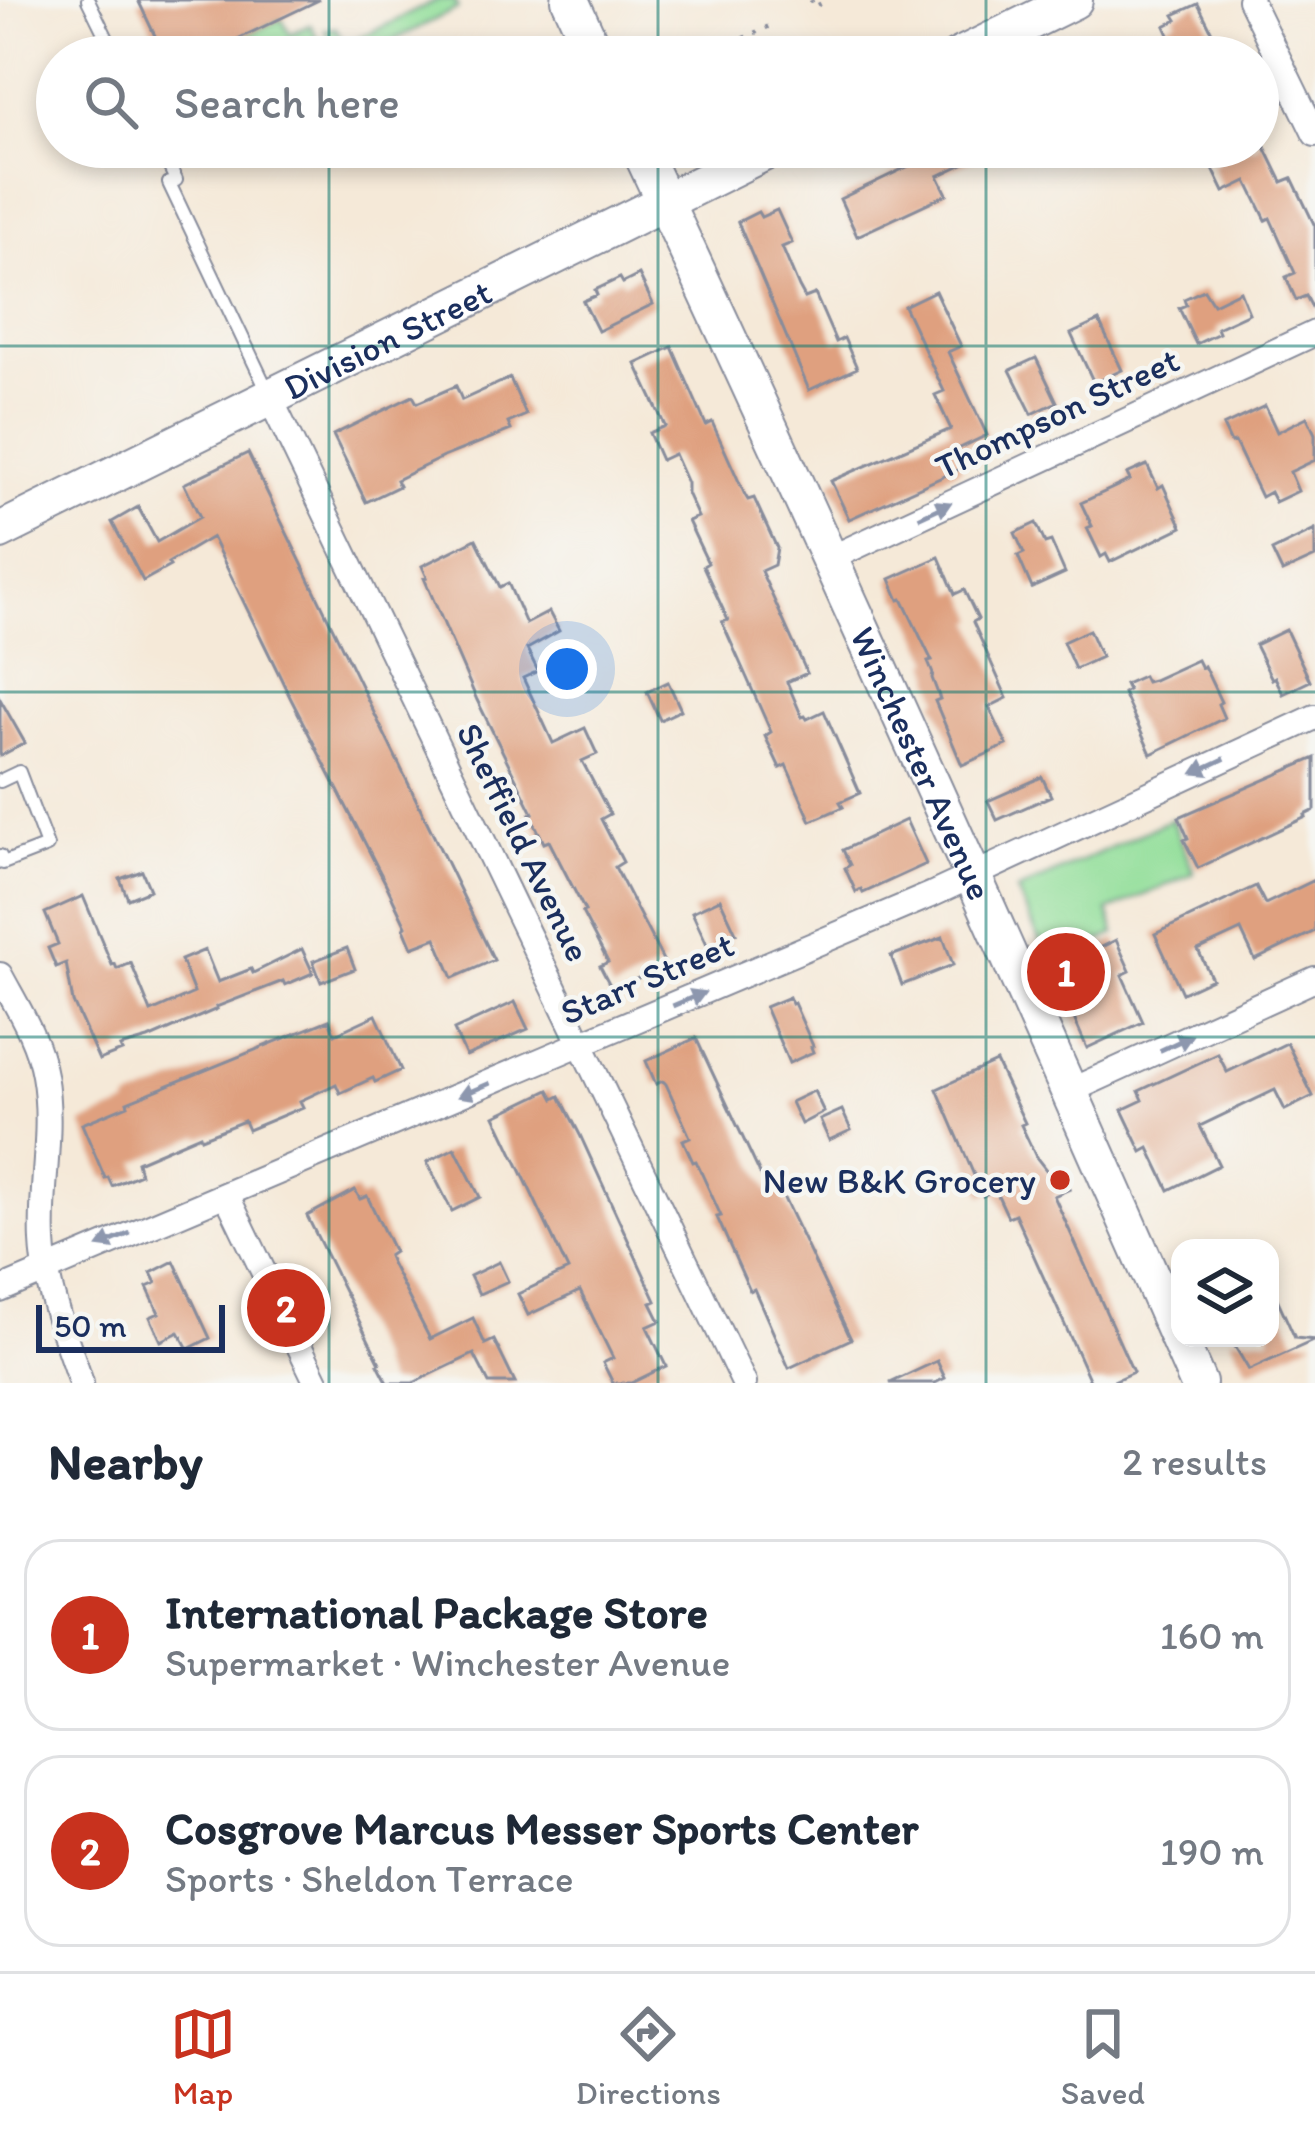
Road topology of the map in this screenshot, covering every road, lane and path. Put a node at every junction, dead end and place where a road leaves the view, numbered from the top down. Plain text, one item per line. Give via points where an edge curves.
1 (88, 0) edge
2 (457, 0) edge
3 (570, 0) edge
4 (811, 0) edge
5 (828, 0) edge
6 (1074, 0) edge
7 (1250, 0) edge
8 (462, 10) dead end
9 (776, 23) dead end
10 (106, 36) edge
11 (586, 36) edge
12 (748, 36) edge
13 (1001, 36) edge
14 (1267, 36) edge
15 (1279, 60) edge
16 (1315, 134) edge
17 (168, 168) edge
18 (649, 168) edge
19 (733, 168) edge
20 (664, 202) junction
21 (1315, 333) edge
22 (270, 398) junction
23 (0, 531) edge
24 (829, 559) junction
25 (1315, 716) edge
26 (0, 781) edge
27 (0, 856) edge
28 (972, 876) junction
29 (0, 975) edge
30 (1315, 979) edge
31 (581, 1045) junction
32 (1070, 1091) junction
33 (226, 1193) junction
34 (47, 1268) junction
35 (0, 1290) edge
36 (81, 1383) edge
37 (317, 1383) edge
38 (744, 1383) edge
39 (1198, 1383) edge

1 - 10 lane
2 - 8 path
3 - 11 street
4 - 5 path via 814,7
6 - 13 street
7 - 14 street
9 - 12 path
15 - 16 street
17 - 22 lane
18 - 20 street, Winchester Avenue
19 - 20 street, Division Street
20 - 22 street, Division Street
20 - 24 street, Winchester Avenue
24 -> 21 street, Thompson Street
22 - 23 street, Division Street
22 - 31 street, Sheffield Avenue
24 - 28 street, Winchester Avenue
25 -> 28 street, Starr Street
26 - 27 lane via 19,772 47,846 3,863
31 -> 28 street, Starr Street
28 - 32 street, Winchester Avenue
29 - 34 street via 44,1072
32 -> 30 street
31 -> 33 street, Starr Street
31 - 38 street, Sheffield Avenue
32 - 39 street, Winchester Avenue
33 -> 34 street, Starr Street
33 - 37 street
34 - 35 street, Starr Street
34 - 36 street

